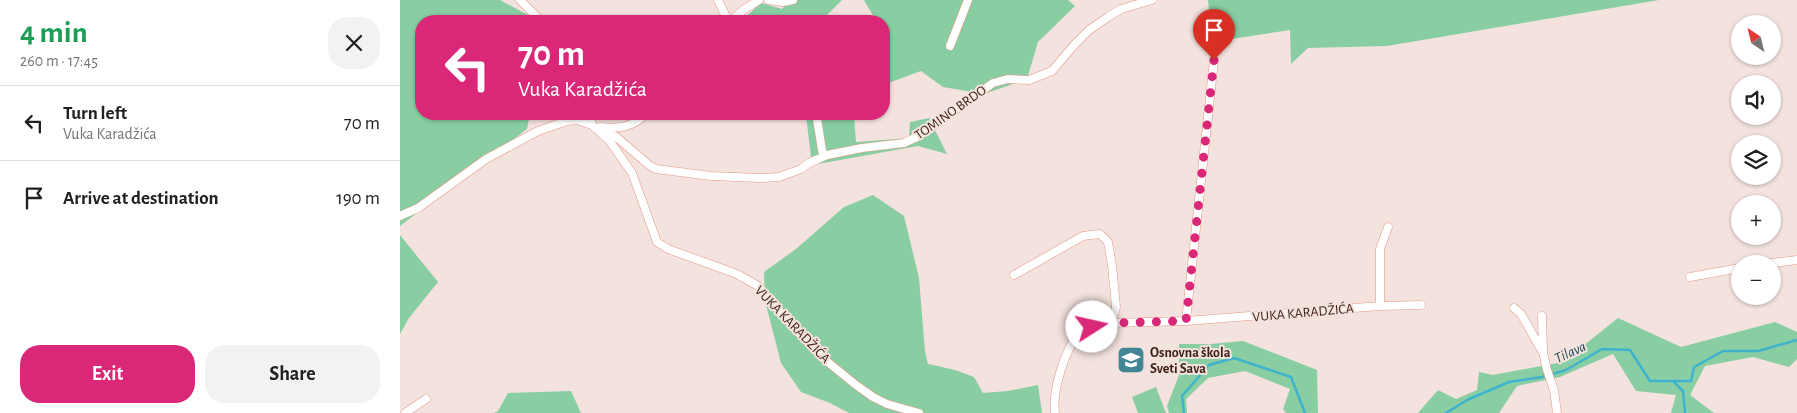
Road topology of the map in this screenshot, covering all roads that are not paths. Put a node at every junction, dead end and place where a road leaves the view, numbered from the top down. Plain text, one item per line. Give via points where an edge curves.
1 (520, 0) edge
2 (718, 0) edge
3 (759, 0) edge
4 (768, 0) edge
5 (793, 0) edge
6 (968, 0) edge
7 (1152, 0) edge
8 (534, 15) edge
9 (727, 15) edge
10 (737, 15) edge
11 (950, 46) dead end
12 (1214, 60) dead end
13 (590, 120) edge
14 (639, 120) edge
15 (817, 120) edge
16 (592, 126) junction
17 (823, 156) junction
18 (400, 216) edge
19 (1388, 227) dead end
20 (1797, 260) edge
21 (1781, 262) edge
22 (1731, 270) edge
23 (1014, 275) dead end
24 (1690, 277) dead end
25 (1421, 305) dead end
26 (1380, 306) junction
27 (1514, 308) dead end
28 (1542, 316) dead end
29 (1186, 321) junction
30 (1112, 323) junction
31 (1543, 352) junction
32 (426, 398) dead end
33 (405, 413) edge
34 (919, 413) edge
35 (1055, 413) edge
36 (1557, 413) edge

1 - 8 street
2 - 9 street
3 - 10 street
4 - 5 street
6 - 11 street
7 - 17 street, TOMINO BRDO via 1121,9 1108,17 1075,44 1052,72 1030,80 1008,79 992,83 917,137 904,143
12 - 29 street
13 - 16 street
14 - 16 street via 633,125 615,128
15 - 17 street
16 - 17 street, TOMINO BRDO via 615,136 656,169 711,176 779,177
16 - 18 street, VUKA KARADŽIĆA via 577,120 538,131 486,159 418,208
16 - 34 street, VUKA KARADŽIĆA via 609,140 632,173 657,242 737,274 758,286 824,359 856,385 887,404
19 - 26 street via 1380,249
20 - 21 street
22 - 24 street
23 - 30 street via 1083,236 1100,234 1108,242 1112,265 1116,307
25 - 26 street, VUKA KARADŽIĆA
26 - 29 street, VUKA KARADŽIĆA
27 - 31 street via 1521,314
28 - 31 street
29 - 30 street, VUKA KARADŽIĆA
30 - 35 street, VUKA KARADŽIĆA via 1082,331 1075,340 1057,378
31 - 36 street
32 - 33 street

